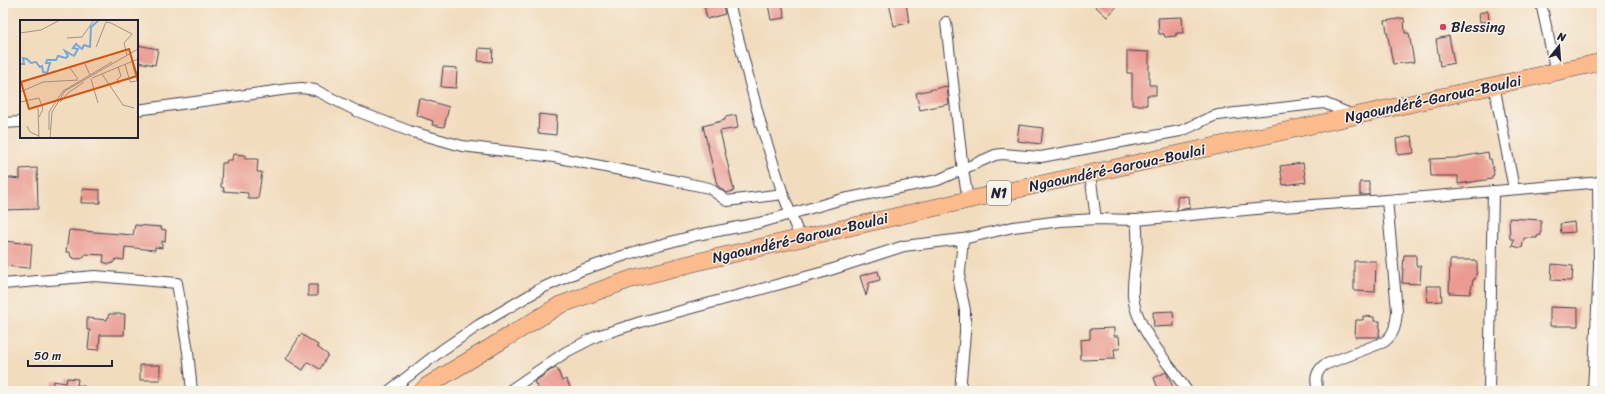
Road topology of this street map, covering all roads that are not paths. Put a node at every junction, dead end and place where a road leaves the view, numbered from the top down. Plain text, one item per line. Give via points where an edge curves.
1 (1541, 3) edge
2 (730, 7) dead end
3 (946, 22) dead end
4 (1602, 62) edge
5 (1556, 72) junction
6 (1494, 86) junction
7 (138, 110) edge
8 (1354, 116) junction
9 (20, 122) edge
10 (3, 123) edge
11 (963, 170) junction
12 (1090, 174) junction
13 (1600, 182) edge
14 (1514, 189) junction
15 (1493, 191) junction
16 (783, 194) junction
17 (968, 200) junction
18 (1387, 200) junction
19 (790, 214) junction
20 (1096, 219) junction
21 (1136, 220) junction
22 (800, 238) junction
23 (963, 239) junction
24 (3, 284) edge
25 (1599, 316) edge
26 (192, 391) edge
27 (389, 391) edge
28 (422, 391) edge
29 (509, 391) edge
30 (960, 391) edge
31 (1187, 391) edge
32 (1318, 391) edge
33 (1489, 391) edge
34 (1593, 391) edge

1 - 5 street
2 - 16 street via 761,125
3 - 11 street
4 - 5 highway, Ngaoundéré-Garoua-Boulai / N1
5 - 6 highway, Ngaoundéré-Garoua-Boulai / N1
6 - 8 highway, Ngaoundéré-Garoua-Boulai / N1
6 - 14 street
7 - 16 street via 302,88 315,90 357,111 403,128 462,146 554,157 662,178 709,188 727,201
8 - 11 street via 1324,103 1218,115 1180,131 1094,148 1041,157 995,155
8 - 12 highway, Ngaoundéré-Garoua-Boulai / N1
9 - 10 street
11 - 17 street
11 - 19 street via 938,180 839,200
12 - 17 highway, Ngaoundéré-Garoua-Boulai / N1
12 - 20 street
13 - 14 street
13 - 25 street
14 - 15 street
15 - 18 street
15 - 33 street
16 - 19 street
17 - 22 highway, Ngaoundéré-Garoua-Boulai / N1
18 - 21 street
18 - 32 street via 1397,311 1394,330 1390,338 1384,342 1319,370 1316,377
19 - 22 street
19 - 27 street via 647,248 582,270 540,289 479,325
20 - 21 street
20 - 23 street via 1014,227
21 - 31 street via 1138,246 1133,296 1137,315 1143,328
22 - 28 highway, Ngaoundéré-Garoua-Boulai / N1 via 631,279 560,305
23 - 29 street via 904,246 824,272 597,336 566,352
23 - 30 street via 960,282 965,310 965,333
24 - 26 street via 95,276 177,283
25 - 34 street

